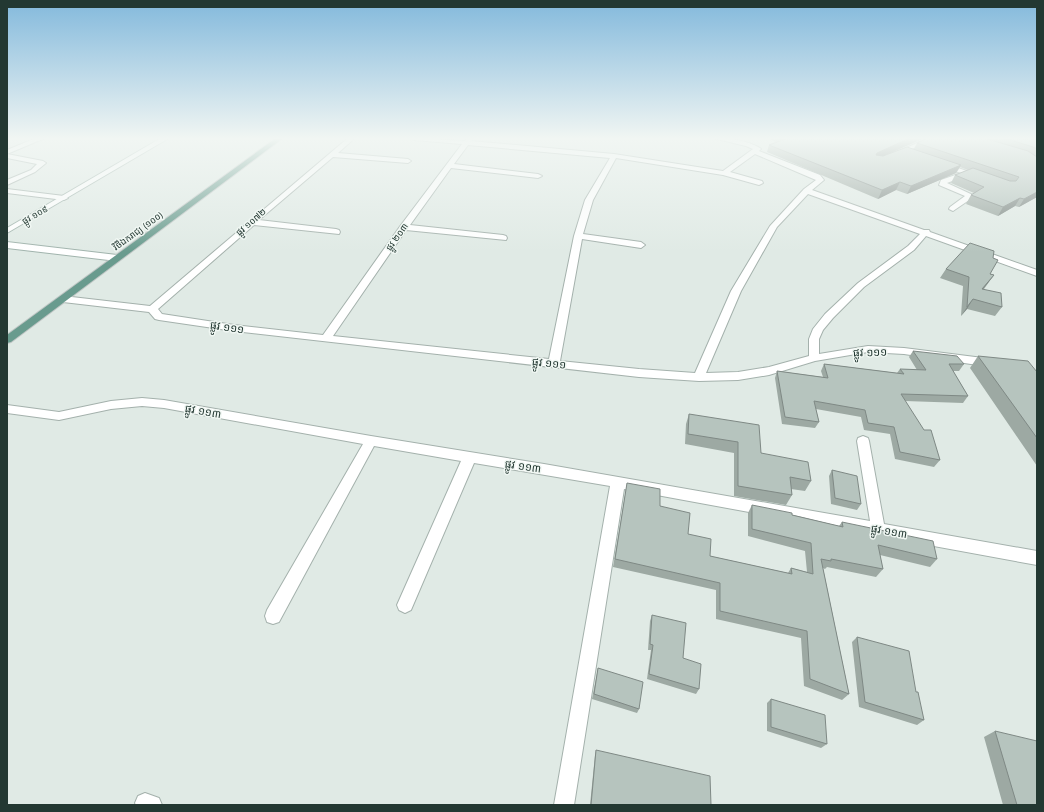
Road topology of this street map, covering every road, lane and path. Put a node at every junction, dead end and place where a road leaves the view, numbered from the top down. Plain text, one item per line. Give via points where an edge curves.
1 (22, 176) edge
2 (102, 176) edge
3 (229, 176) edge
4 (307, 176) edge
5 (442, 176) edge
6 (603, 176) edge
7 (734, 176) edge
8 (814, 176) edge
9 (960, 176) edge
10 (977, 176) edge
11 (987, 179) edge
12 (7, 183) edge
13 (759, 183) dead end
14 (7, 190) edge
15 (807, 191) junction
16 (64, 198) junction
17 (953, 208) dead end
18 (252, 222) junction
19 (404, 227) junction
20 (7, 231) edge
21 (336, 232) dead end
22 (926, 232) junction
23 (578, 236) junction
24 (503, 238) dead end
25 (640, 245) dead end
26 (7, 246) edge
27 (117, 258) junction
28 (1037, 273) edge
29 (63, 299) junction
30 (152, 309) junction
31 (327, 338) junction
32 (7, 340) edge
33 (814, 358) junction
34 (554, 364) junction
35 (998, 364) edge
36 (699, 377) junction
37 (7, 409) edge
38 (371, 441) junction
39 (863, 442) dead end
40 (469, 458) junction
41 (618, 482) junction
42 (878, 529) junction
43 (1037, 558) edge
44 (404, 605) dead end
45 (273, 616) dead end
46 (564, 805) edge

1 - 12 street
2 - 16 street, ផ្លូវ ១០៩
3 - 27 main road, វិថីឯករាជ្យ (១០០)
4 - 18 street, ផ្លូវ ១០៧២
5 - 19 street, ផ្លូវ ២០៣
6 - 23 street via 589,200
7 - 13 street
8 - 15 street via 820,181
9 - 17 street via 943,184 971,196
10 - 11 street
14 - 16 street
15 - 22 street
15 - 36 street via 774,226 736,291
16 - 20 street, ផ្លូវ ១០៩
18 - 21 street
18 - 30 street, ផ្លូវ ១០៧២
19 - 24 street
19 - 31 street, ផ្លូវ ២០៣
22 - 28 street
22 - 33 street via 911,248 861,285 829,316 818,329 814,339
23 - 25 street
23 - 34 street
26 - 27 street
27 - 29 main road, វិថីឯករាជ្យ (១០០)
29 - 30 street, ផ្លូវ ១១១
29 - 32 main road, វិថីឯករាជ្យ (១០០)
30 - 31 street, ផ្លូវ ១១១ via 160,317
31 - 34 street, ផ្លូវ ១១១
33 - 35 street, ផ្លូវ ១១១ via 868,349 904,351
33 - 36 street, ផ្លូវ ១១១ via 769,371 738,376
34 - 36 street, ផ្លូវ ១១១
37 - 38 street, ផ្លូវ ១១៣ via 59,416 111,405 142,402
38 - 40 street, ផ្លូវ ១១៣
38 - 45 street
39 - 42 street
40 - 41 street, ផ្លូវ ១១៣
40 - 44 street
41 - 42 street, ផ្លូវ ១១៣
41 - 46 street
42 - 43 street, ផ្លូវ ១១៣

